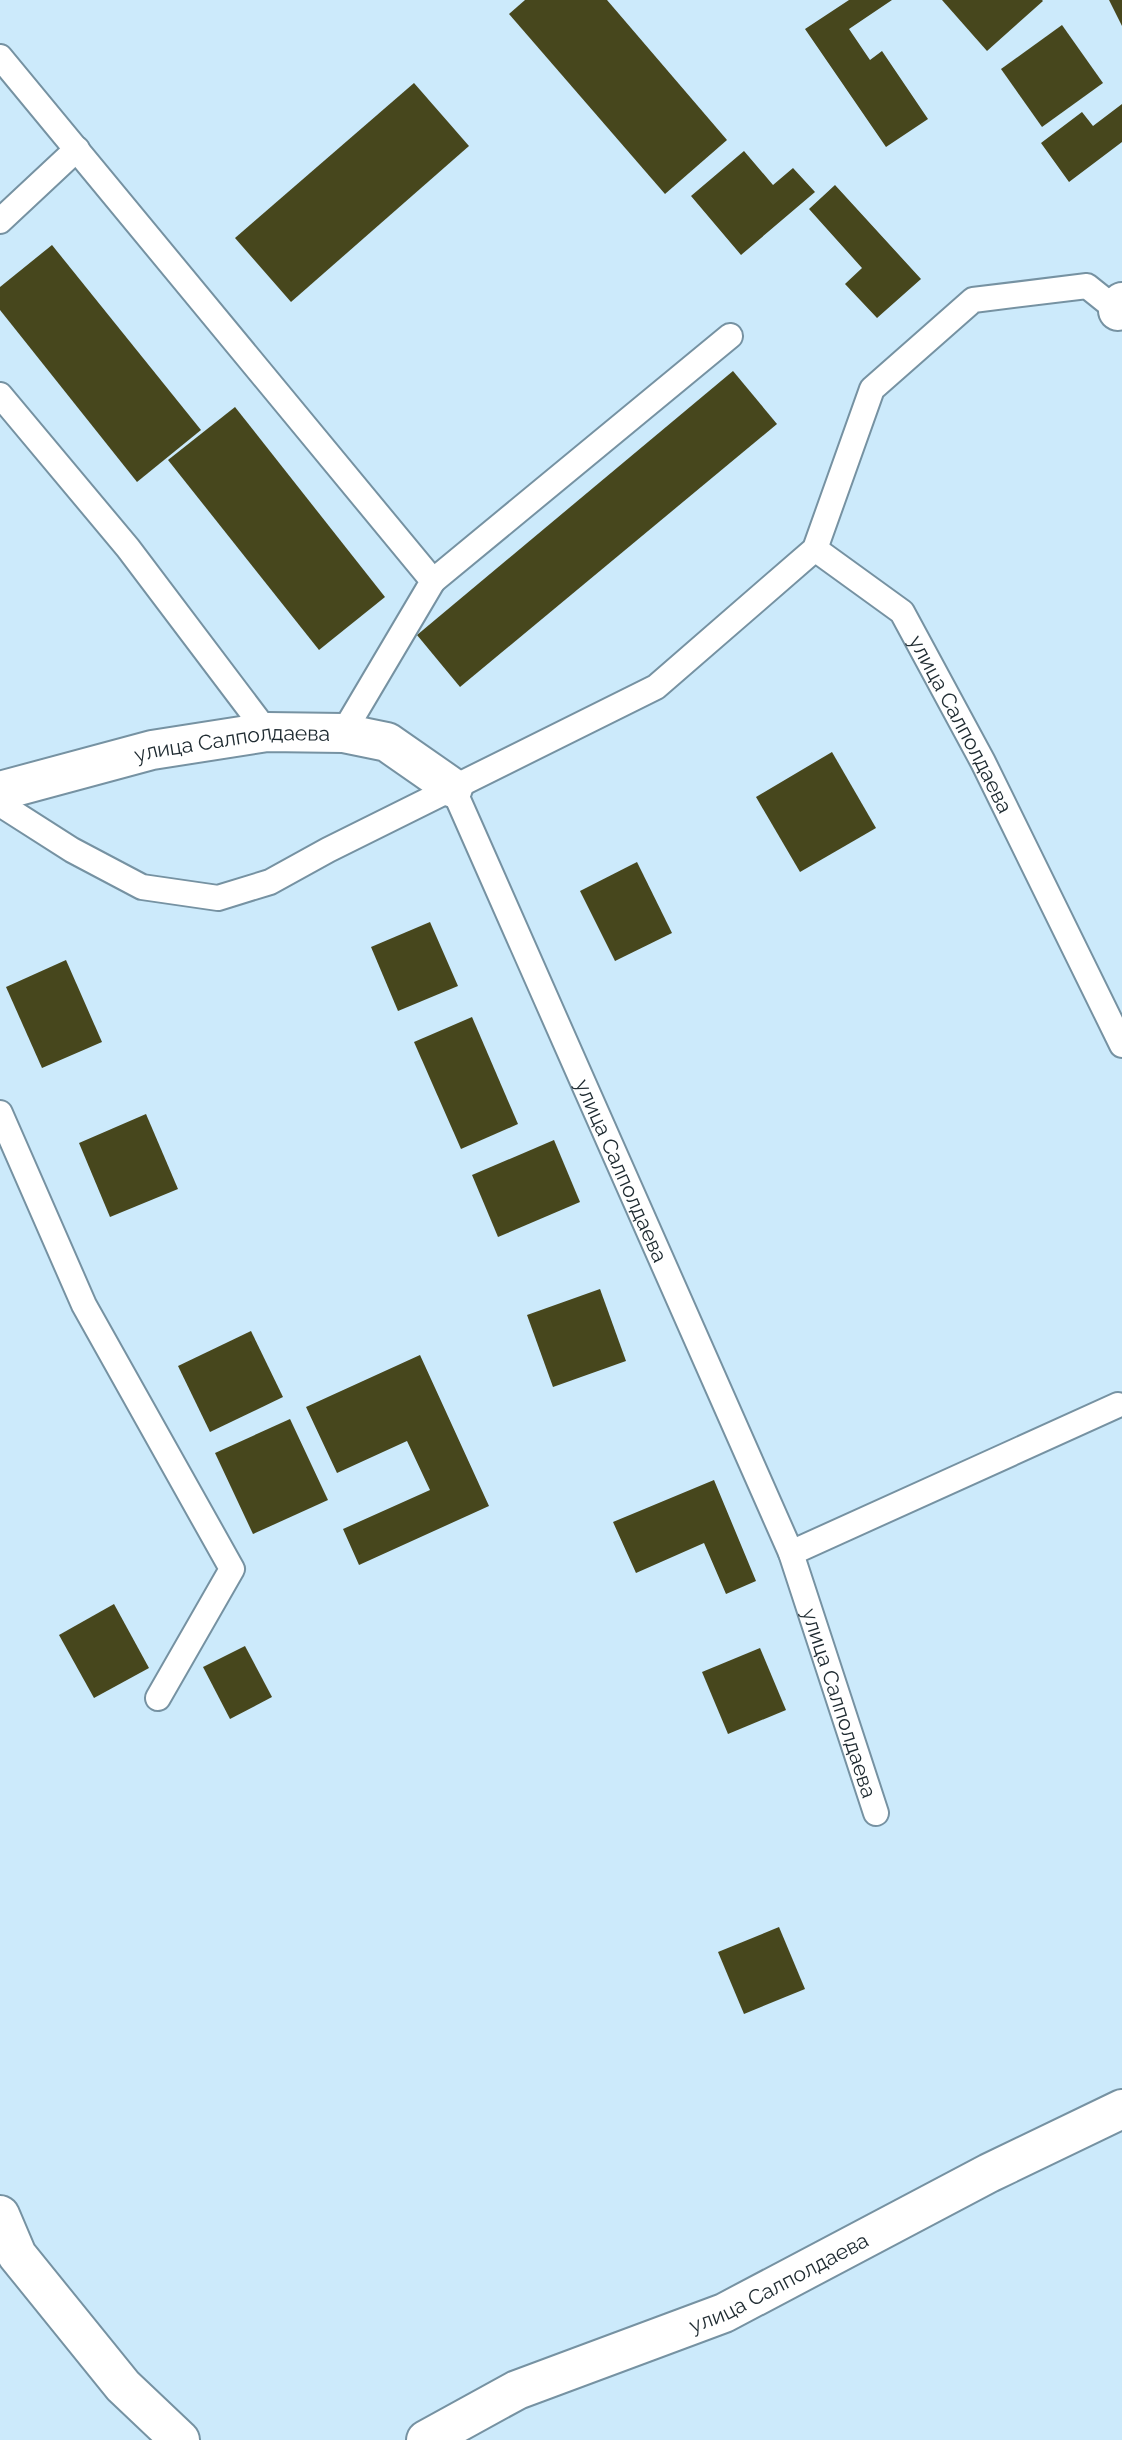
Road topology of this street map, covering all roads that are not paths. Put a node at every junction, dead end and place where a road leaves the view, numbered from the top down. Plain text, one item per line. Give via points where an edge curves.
1 (0, 57) edge
2 (77, 149) junction
3 (0, 221) edge
4 (1121, 309) edge
5 (730, 336) dead end
6 (0, 395) edge
7 (815, 549) junction
8 (433, 581) junction
9 (267, 732) junction
10 (343, 733) junction
11 (453, 788) junction
12 (0, 791) edge
13 (0, 804) edge
14 (1122, 1045) edge
15 (0, 1113) edge
16 (1118, 1405) dead end
17 (791, 1553) junction
18 (158, 1698) dead end
19 (876, 1813) dead end
20 (1122, 2109) edge
21 (0, 2215) edge
22 (180, 2440) edge
23 (426, 2440) edge

1 - 2 lane
2 - 3 lane
2 - 8 lane
4 - 7 lane via 1087,286 973,300 872,389
5 - 8 lane
6 - 9 lane via 128,548
7 - 11 lane via 656,687
7 - 14 lane, улица Салполдаева via 902,612 983,762
8 - 10 lane
9 - 10 street, улица Салполдаева
9 - 12 street, улица Салполдаева via 152,750
10 - 11 street, улица Салполдаева via 387,743
11 - 13 lane via 270,882 218,898 142,887
11 - 17 lane, улица Салполдаева
15 - 18 lane via 85,1306 232,1569
16 - 17 lane
17 - 19 lane, улица Салполдаева
20 - 23 street, улица Салполдаева via 724,2313 517,2390
21 - 22 street via 17,2255 122,2386

